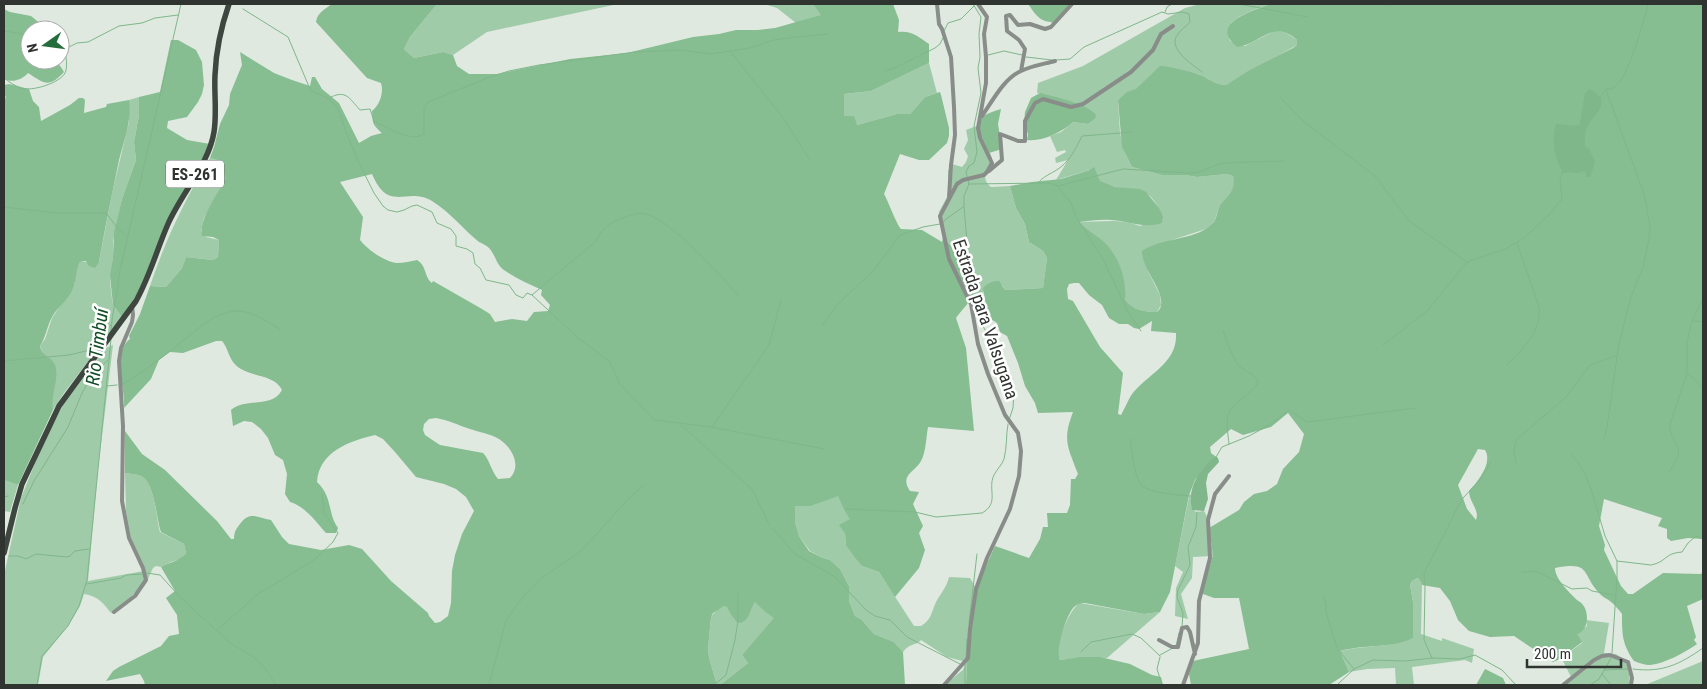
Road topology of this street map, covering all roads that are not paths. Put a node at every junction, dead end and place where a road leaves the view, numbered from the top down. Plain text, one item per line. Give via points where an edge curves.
1 (229, 4) edge
2 (937, 4) edge
3 (978, 4) edge
4 (1072, 4) edge
5 (1173, 26) dead end
6 (1055, 62) dead end
7 (1021, 71) junction
8 (980, 118) junction
9 (987, 172) junction
10 (949, 201) junction
11 (132, 306) junction
12 (1229, 476) dead end
13 (4, 553) edge
14 (114, 612) dead end
15 (1159, 640) dead end
16 (1195, 654) junction
17 (944, 685) edge
18 (1183, 685) edge
19 (1563, 685) edge
20 (1631, 685) edge

1 - 11 main road, ES-261 via 217,48 215,124 210,148 168,224 146,282
2 - 10 street via 938,24 951,57 955,135
3 - 8 street via 987,16 984,34 986,75
4 - 7 street via 1045,29 1030,24 1018,25 1010,15 1007,16 1007,31 1025,49
5 - 9 street via 1163,32 1153,50 1130,72 1083,104 1071,107 1044,99 1035,103 1025,121 1025,141 1000,134 1002,161
6 - 7 street
7 - 8 street via 1007,82
8 - 9 street via 979,134 992,163
9 - 10 street, Estrada para Valsugana via 960,182
10 - 17 street, Estrada para Valsugana via 940,214 946,246 971,304 978,344 988,374 1005,415 1018,433 1021,463 1008,514 976,589 968,658
11 - 13 main road, ES-261 via 59,406 22,484
11 - 14 street via 132,322 119,361 123,426 122,501 129,538 146,580 135,596
12 - 16 street via 1215,494 1208,520 1210,558 1199,601 1199,636
15 - 16 street via 1178,647 1182,628 1186,627
16 - 18 street
19 - 20 street via 1598,657 1608,655 1628,662

